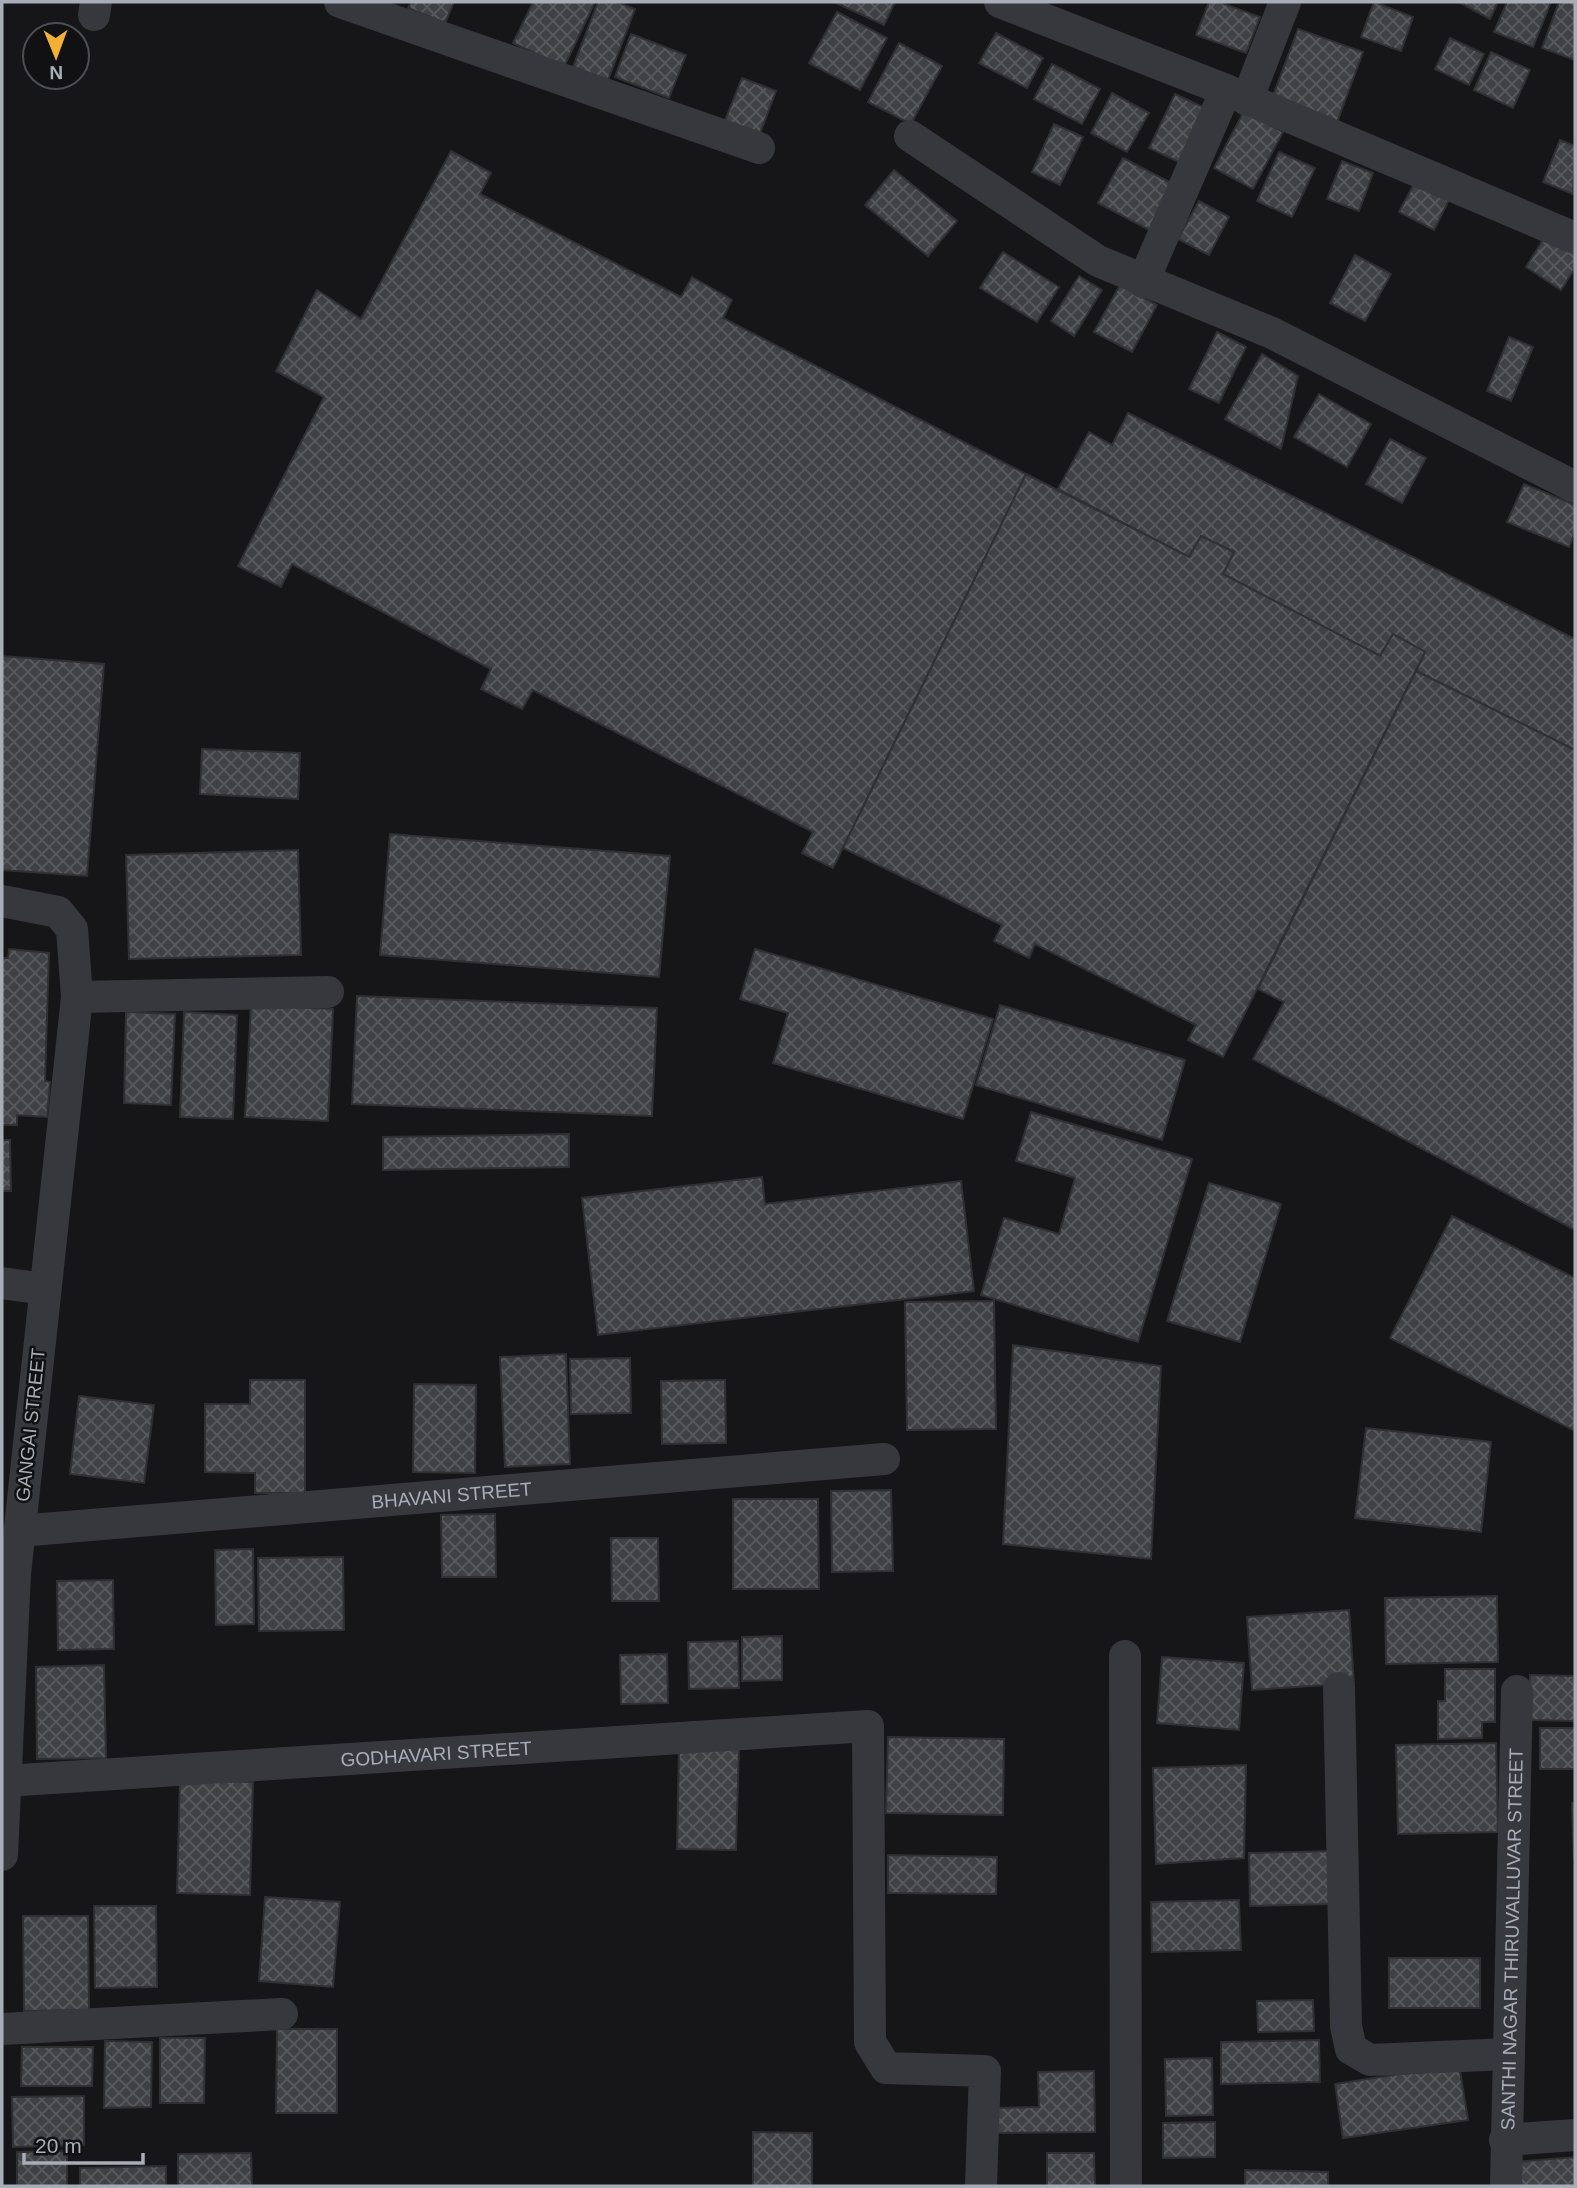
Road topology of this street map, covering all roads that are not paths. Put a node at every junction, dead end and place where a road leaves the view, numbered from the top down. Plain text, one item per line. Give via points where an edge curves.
1 (340, 2) edge
2 (1000, 2) edge
3 (1285, 2) edge
4 (1237, 95) junction
5 (910, 136) dead end
6 (759, 148) dead end
7 (1575, 238) edge
8 (1143, 282) junction
9 (1572, 478) edge
10 (2, 901) edge
11 (328, 992) dead end
12 (77, 997) junction
13 (2, 1283) edge
14 (44, 1289) junction
15 (884, 1459) dead end
16 (19, 1531) junction
17 (8, 1573) edge
18 (1125, 1656) dead end
19 (1339, 1688) dead end
20 (1517, 1691) dead end
21 (5, 1781) junction
22 (2, 1855) edge
23 (282, 2014) dead end
24 (2, 2029) edge
25 (1508, 2054) junction
26 (1575, 2135) edge
27 (1506, 2140) junction
28 (981, 2186) edge
29 (1126, 2186) edge
30 (1506, 2186) edge

1 - 6 street
2 - 4 street
3 - 4 street
4 - 7 street
4 - 8 street
5 - 8 street via 1098,261
8 - 9 street via 1272,333
10 - 12 street, GANGAI STREET via 58,912 72,929
11 - 12 street
12 - 14 street, GANGAI STREET
13 - 14 street
14 - 16 street, GANGAI STREET
15 - 16 street, BHAVANI STREET
16 - 17 street, GANGAI STREET
17 - 21 street, GANGAI STREET
18 - 29 street
19 - 25 street via 1346,2026 1351,2049 1370,2060
20 - 25 street, SANTHI NAGAR THIRUVALLUVAR STREET
21 - 22 street, GANGAI STREET
21 - 28 street, GODHAVARI STREET via 868,1726 870,2042 886,2068 985,2071
23 - 24 street
25 - 27 street, SANTHI NAGAR THIRUVALLUVAR STREET
26 - 27 street
27 - 30 street, SANTHI NAGAR THIRUVALLUVAR STREET

